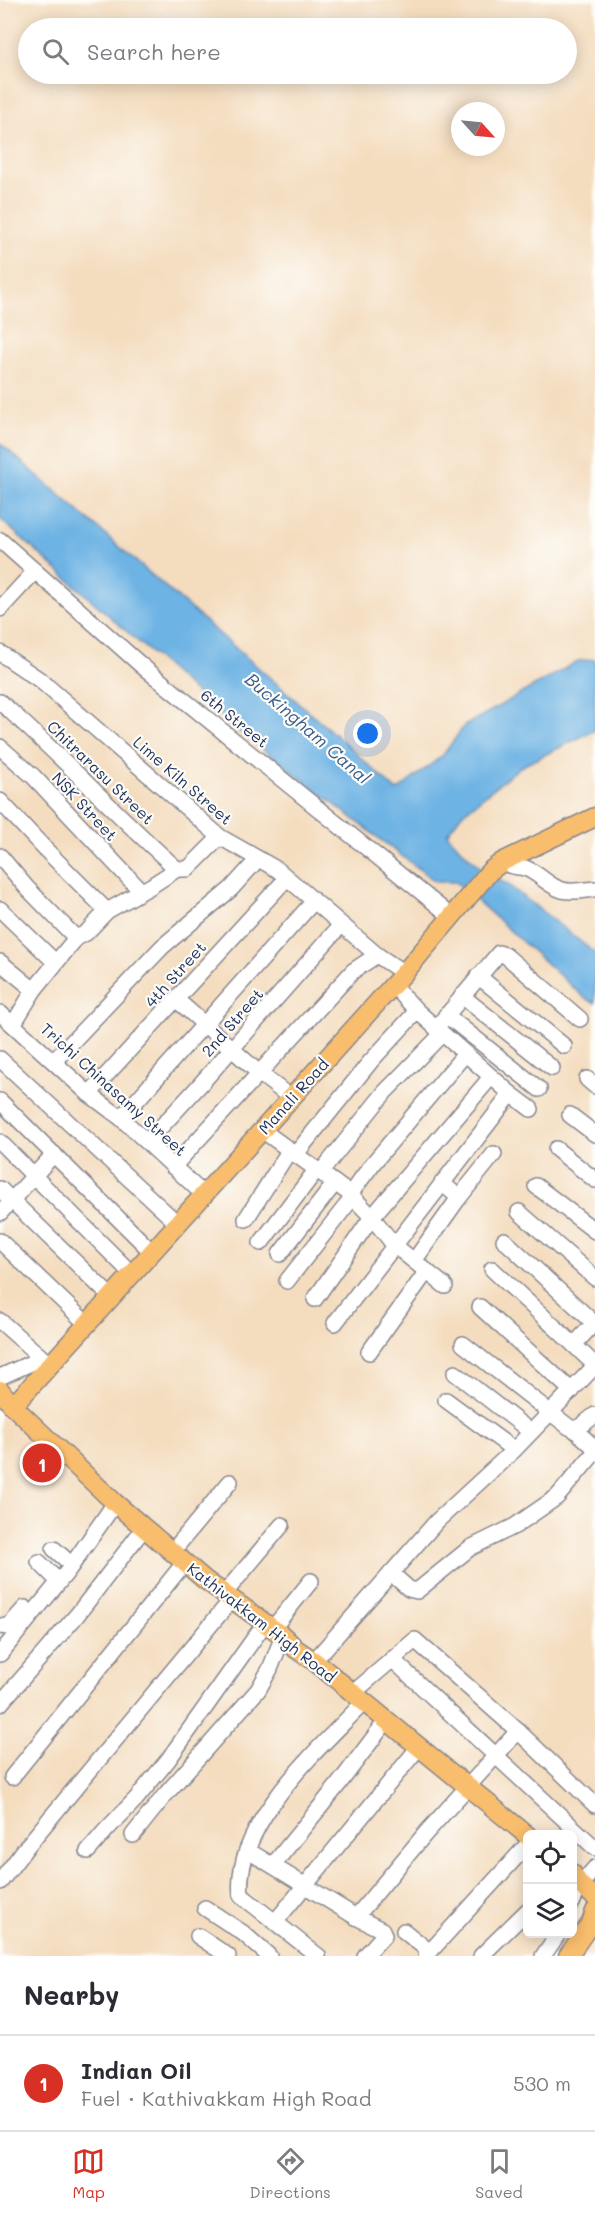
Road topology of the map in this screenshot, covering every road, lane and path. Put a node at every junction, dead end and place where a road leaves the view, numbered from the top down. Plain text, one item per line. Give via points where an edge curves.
1 (0, 540) edge
2 (35, 571) junction
3 (0, 609) edge
4 (0, 653) edge
5 (0, 702) edge
6 (0, 747) edge
7 (0, 801) edge
8 (595, 817) edge
9 (220, 837) junction
10 (0, 856) edge
11 (258, 859) junction
12 (496, 866) junction
13 (177, 868) junction
14 (287, 878) junction
15 (595, 889) edge
16 (141, 891) junction
17 (314, 901) junction
18 (0, 909) edge
19 (107, 911) junction
20 (452, 917) junction
21 (342, 925) junction
22 (76, 938) junction
23 (377, 955) junction
24 (0, 962) edge
25 (55, 962) junction
26 (478, 976) junction
27 (398, 979) junction
28 (34, 990) junction
29 (462, 996) junction
30 (177, 1000) junction
31 (417, 1011) junction
32 (0, 1013) edge
33 (446, 1015) junction
34 (580, 1019) dead end
35 (14, 1023) junction
36 (204, 1024) junction
37 (439, 1031) junction
38 (564, 1046) dead end
39 (232, 1049) junction
40 (465, 1054) junction
41 (0, 1059) edge
42 (54, 1061) junction
43 (552, 1068) dead end
44 (259, 1073) junction
45 (491, 1077) junction
46 (539, 1089) dead end
47 (89, 1094) junction
48 (511, 1094) junction
49 (291, 1098) junction
50 (0, 1101) edge
51 (531, 1109) dead end
52 (570, 1115) dead end
53 (121, 1118) junction
54 (262, 1130) junction
55 (595, 1134) edge
56 (0, 1142) edge
57 (147, 1142) junction
58 (556, 1149) dead end
59 (292, 1153) junction
60 (54, 1154) junction
61 (494, 1154) dead end
62 (173, 1167) junction
63 (319, 1171) junction
64 (34, 1174) junction
65 (595, 1180) edge
66 (335, 1183) junction
67 (442, 1183) junction
68 (536, 1186) dead end
69 (0, 1189) edge
70 (203, 1194) junction
71 (351, 1196) junction
72 (13, 1199) junction
73 (458, 1199) junction
74 (519, 1212) dead end
75 (0, 1213) edge
76 (372, 1217) junction
77 (246, 1219) dead end
78 (178, 1224) junction
79 (595, 1231) edge
80 (504, 1240) dead end
81 (0, 1241) edge
82 (261, 1243) dead end
83 (394, 1245) junction
84 (152, 1252) junction
85 (280, 1254) dead end
86 (414, 1261) junction
87 (492, 1269) dead end
88 (427, 1271) junction
89 (132, 1274) junction
90 (595, 1278) edge
91 (287, 1281) dead end
92 (445, 1286) dead end
93 (111, 1297) junction
94 (315, 1299) dead end
95 (480, 1307) dead end
96 (0, 1321) edge
97 (335, 1323) dead end
98 (595, 1323) edge
99 (87, 1324) junction
100 (463, 1344) dead end
101 (574, 1345) junction
102 (369, 1352) dead end
103 (44, 1360) junction
104 (595, 1366) edge
105 (455, 1373) dead end
106 (0, 1377) edge
107 (572, 1390) junction
108 (4, 1397) edge
109 (446, 1400) dead end
110 (550, 1412) junction
111 (595, 1415) edge
112 (574, 1429) junction
113 (531, 1432) junction
114 (514, 1450) junction
115 (595, 1450) edge
116 (230, 1482) dead end
117 (115, 1503) junction
118 (282, 1525) dead end
119 (144, 1528) junction
120 (54, 1549) dead end
121 (178, 1557) junction
122 (39, 1562) dead end
123 (72, 1565) junction
124 (390, 1573) junction
125 (311, 1581) dead end
126 (56, 1585) junction
127 (228, 1596) junction
128 (273, 1629) junction
129 (6, 1630) edge
130 (0, 1654) edge
131 (392, 1659) junction
132 (314, 1661) junction
133 (358, 1697) junction
134 (0, 1704) edge
135 (387, 1720) junction
136 (518, 1731) junction
137 (419, 1747) junction
138 (495, 1756) junction
139 (12, 1777) dead end
140 (468, 1788) junction
141 (595, 1804) edge
142 (523, 1832) edge
143 (133, 1835) dead end
144 (595, 1848) edge
145 (247, 1850) junction
146 (523, 1850) edge
147 (88, 1851) dead end
148 (273, 1865) junction
149 (595, 1868) edge
150 (577, 1875) edge
151 (577, 1878) edge
152 (0, 1882) edge
153 (305, 1884) junction
154 (595, 1897) edge
155 (204, 1908) dead end
156 (595, 1911) edge
157 (523, 1915) edge
158 (356, 1917) junction
159 (275, 1922) junction
160 (577, 1923) edge
161 (404, 1931) dead end
162 (198, 1936) dead end
163 (555, 1938) edge
164 (566, 1938) edge
165 (428, 1954) edge
166 (228, 1956) edge
167 (269, 1956) edge
168 (318, 1956) edge
169 (365, 1956) edge
170 (481, 1956) edge
171 (543, 1956) edge
172 (553, 1956) edge
173 (568, 1956) edge

1 - 2 street, 6th Street
2 - 3 street
2 - 20 street, 6th Street via 142,666
4 - 9 street, Lime Kiln Street via 40,680
5 - 13 street, Chitrarasu Street
6 - 16 street, NSK Street via 33,776
7 - 19 street
8 - 12 main road, Manali Road
9 - 11 street, Lime Kiln Street
9 - 13 street via 188,869
10 - 22 street
11 - 14 street, Lime Kiln Street
11 - 42 street via 231,889 162,947
12 - 15 street via 523,868 560,890
12 - 20 main road, Manali Road
13 - 16 street
14 - 17 street, Lime Kiln Street
14 - 30 street, 4th Street
16 - 19 street
17 - 21 street, Lime Kiln Street
17 - 36 street
18 - 25 street
19 - 22 street
20 - 27 main road, Manali Road
21 - 23 street, Lime Kiln Street
21 - 39 street, 2nd Street
22 - 25 street
23 - 27 street, Lime Kiln Street
23 - 44 street via 353,971
24 - 28 street
25 - 28 street
26 - 29 street
26 - 34 street via 495,954 502,953
26 - 38 street
27 - 31 street, Lime Kiln Street
27 - 49 main road, Manali Road
28 - 35 street
29 - 33 street
29 - 43 street
30 - 36 street
30 - 47 street, 4th Street
31 - 37 street, Lime Kiln Street
31 - 59 street
32 - 35 street, Trichi Chinasamy Street
33 - 37 street
33 - 46 street
35 - 42 street, Trichi Chinasamy Street
36 - 39 street
36 - 53 street
37 - 40 street, Lime Kiln Street
37 - 63 street
39 - 44 street
39 - 57 street, 2nd Street
40 - 45 street, Lime Kiln Street
40 - 71 street via 374,1162
41 - 78 street
42 - 47 street, Trichi Chinasamy Street
44 - 49 street
44 - 62 street
45 - 48 street, Lime Kiln Street
45 - 76 street
47 - 53 street, Trichi Chinasamy Street
48 - 51 street, Lime Kiln Street
48 - 67 street
49 - 54 main road, Manali Road
50 - 60 street
52 - 55 street
53 - 57 street, Trichi Chinasamy Street
54 - 59 street
54 - 70 main road, Manali Road
56 - 64 street
57 - 62 street, Trichi Chinasamy Street
58 - 65 street
59 - 63 street
59 - 77 street
60 - 64 street
60 - 84 street
61 - 73 street
62 - 70 street, Trichi Chinasamy Street
63 - 66 street
63 - 82 street
64 - 72 street
64 - 89 street
66 - 71 street
66 - 85 street
67 - 73 street
67 - 83 street
68 - 79 street
69 - 72 street
70 - 78 main road, Manali Road
71 - 76 street
71 - 91 street
72 - 75 street
72 - 93 street
73 - 86 street
74 - 90 street
76 - 83 street
76 - 94 street
78 - 84 main road, Manali Road
80 - 98 street
81 - 99 street
83 - 86 street
83 - 97 street
84 - 89 main road, Manali Road
86 - 88 street
87 - 101 street
88 - 92 street
88 - 102 street
89 - 93 main road, Manali Road
93 - 99 main road, Manali Road
95 - 107 street
96 - 103 street
98 - 101 street
99 - 103 main road, Manali Road
100 - 110 street
101 - 104 street
103 - 106 street
103 - 108 main road, Manali Road
104 - 107 street
105 - 113 street
107 - 110 street
108 - 117 main road, Kathivakkam High Road
109 - 114 street
110 - 112 street
110 - 113 street
111 - 112 street
112 - 115 street
113 - 114 street
114 - 124 street via 437,1521
115 - 124 street via 557,1497 515,1526 470,1548 417,1591
116 - 121 street
117 - 119 main road, Kathivakkam High Road
117 - 123 street
118 - 127 street
119 - 121 main road, Kathivakkam High Road
119 - 134 street via 77,1615
120 - 123 street
121 - 127 main road, Kathivakkam High Road
121 - 139 street
122 - 126 street
123 - 126 street
124 - 132 street
125 - 128 street
126 - 129 street
127 - 128 main road, Kathivakkam High Road
127 - 152 street
128 - 132 main road, Kathivakkam High Road
128 - 143 street via 270,1669 258,1690
128 - 147 street via 136,1799
129 - 130 street
131 - 133 street
131 - 136 street via 415,1640
131 - 138 street
132 - 133 main road, Kathivakkam High Road
133 - 135 main road, Kathivakkam High Road
133 - 145 street via 279,1794 256,1828
135 - 137 main road, Kathivakkam High Road
135 - 148 street
136 - 138 street
136 - 141 street
137 - 140 main road, Kathivakkam High Road
137 - 153 street
138 - 140 street
138 - 144 street
140 - 142 main road, Kathivakkam High Road
140 - 158 street
145 - 148 street
145 - 159 street via 241,1895
146 - 165 street
148 - 153 street
149 - 150 street
151 - 154 main road
153 - 158 street
153 - 159 street
155 - 167 street
156 - 160 main road via 583,1915
156 - 173 main road
157 - 170 street
158 - 169 street via 384,1932
159 - 168 street
161 - 165 street
162 - 166 street
163 - 171 street
164 - 172 main road

